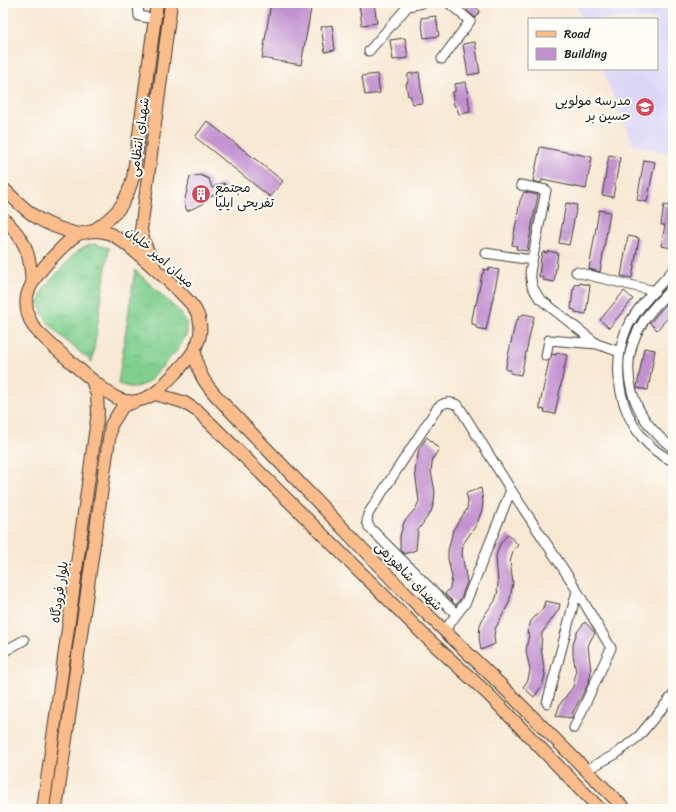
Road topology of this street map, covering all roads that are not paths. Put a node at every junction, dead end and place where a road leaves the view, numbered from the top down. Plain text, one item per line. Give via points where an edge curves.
1 (138, 3) edge
2 (157, 3) edge
3 (171, 3) edge
4 (422, 3) edge
5 (449, 3) edge
6 (407, 5) edge
7 (155, 19) junction
8 (168, 20) junction
9 (369, 51) dead end
10 (442, 59) dead end
11 (521, 185) dead end
12 (3, 188) edge
13 (3, 218) edge
14 (93, 231) junction
15 (78, 234) junction
16 (485, 253) dead end
17 (532, 260) junction
18 (673, 270) edge
19 (576, 272) dead end
20 (158, 273) junction
21 (32, 283) junction
22 (673, 287) edge
23 (655, 291) junction
24 (597, 344) junction
25 (195, 349) junction
26 (620, 352) junction
27 (546, 356) dead end
28 (91, 379) junction
29 (155, 394) junction
30 (134, 402) junction
31 (672, 448) edge
32 (669, 459) edge
33 (511, 490) junction
34 (577, 591) junction
35 (456, 614) junction
36 (444, 631) junction
37 (24, 640) dead end
38 (3, 652) edge
39 (469, 655) junction
40 (458, 666) junction
41 (672, 698) edge
42 (547, 703) dead end
43 (574, 728) dead end
44 (586, 770) junction
45 (43, 809) edge
46 (56, 809) edge
47 (600, 809) edge
48 (625, 809) edge

1 - 7 street via 139,16
2 - 7 main road, شهدای انتظامی
3 - 8 main road, شهدای انتظامی
4 - 6 street
5 - 10 street via 470,21
6 - 9 street
7 - 8 main road
7 - 14 main road, شهدای انتظامی via 133,178 128,196 114,215
8 - 20 main road, شهدای انتظامی via 141,230
11 - 17 street via 546,190
12 - 15 main road via 28,213 54,228
13 - 21 main road via 25,244 31,265
14 - 15 main road, میدان امیر خلبان
14 - 20 main road, میدان امیر خلبان via 115,236
15 - 21 main road
16 - 17 street
17 - 24 street via 532,286 538,298
18 - 23 street
19 - 23 street
20 - 25 main road, میدان امیر خلبان via 187,299 196,312 200,334
21 - 28 main road via 26,306 34,327
22 - 31 street via 637,334 629,369 631,391 643,418
23 - 26 street via 634,316
24 - 26 street
24 - 27 street via 549,340
25 - 29 main road, میدان امیر خلبان
25 - 36 main road, شهدای شاهوزهی via 198,370 206,385
26 - 32 street via 620,394 627,411 637,430 653,448
28 - 30 main road via 111,396
28 - 45 main road, بلوار فرودگاه via 97,395 98,412
29 - 30 main road, میدان امیر خلبان
29 - 40 main road via 184,402 199,412
30 - 46 main road via 123,406 111,425
31 - 32 street
33 - 34 street
33 - 35 street via 466,602
33 - 35 street via 458,405 449,402 438,407 368,514 369,527
34 - 42 street
34 - 43 street via 611,648
35 - 36 street
36 - 39 main road, شهدای شاهوزهی
37 - 38 street
39 - 40 main road
39 - 44 main road, شهدای شاهوزهی
40 - 47 main road
41 - 44 street via 639,736 616,754
44 - 48 main road, شهدای شاهوزهی

